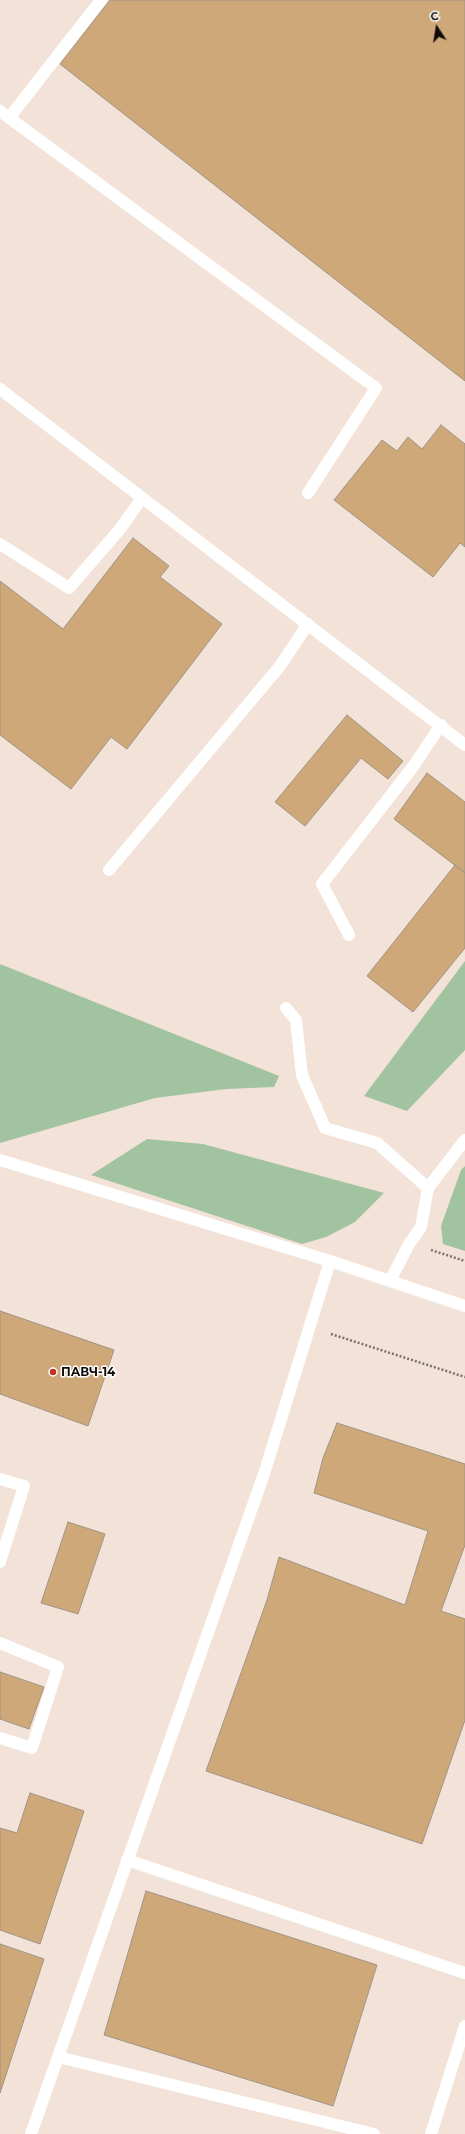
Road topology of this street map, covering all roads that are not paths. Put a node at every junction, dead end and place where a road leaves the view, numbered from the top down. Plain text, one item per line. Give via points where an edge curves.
1 (101, 0) edge
2 (5, 114) edge
3 (0, 389) edge
4 (308, 493) dead end
5 (142, 498) junction
6 (0, 544) edge
7 (308, 624) junction
8 (441, 725) junction
9 (465, 745) edge
10 (109, 870) dead end
11 (349, 935) dead end
12 (286, 1008) dead end
13 (465, 1140) edge
14 (0, 1160) edge
15 (428, 1188) junction
16 (330, 1261) junction
17 (390, 1281) junction
18 (465, 1306) edge
19 (0, 1479) edge
20 (0, 1562) edge
21 (0, 1643) edge
22 (0, 1738) edge
23 (127, 1860) junction
24 (465, 1973) edge
25 (465, 2026) edge
26 (462, 2048) edge
27 (58, 2057) junction
28 (32, 2134) edge
29 (374, 2134) edge
30 (431, 2134) edge

1 - 2 lane
2 - 4 lane via 376,388
3 - 5 lane
5 - 6 lane via 120,529 69,588
5 - 7 lane
7 - 8 lane
7 - 10 lane via 280,666
8 - 9 lane
8 - 11 lane via 412,768 322,884
12 - 15 lane via 296,1020 302,1075 325,1128 377,1143
13 - 15 lane
14 - 16 lane
15 - 17 lane via 421,1227
16 - 17 lane
16 - 23 lane via 264,1474
17 - 18 lane
19 - 20 lane via 24,1486
21 - 22 lane via 58,1667 32,1748
23 - 24 lane
23 - 27 lane
25 - 26 lane
26 - 30 lane
27 - 28 lane
27 - 29 lane

